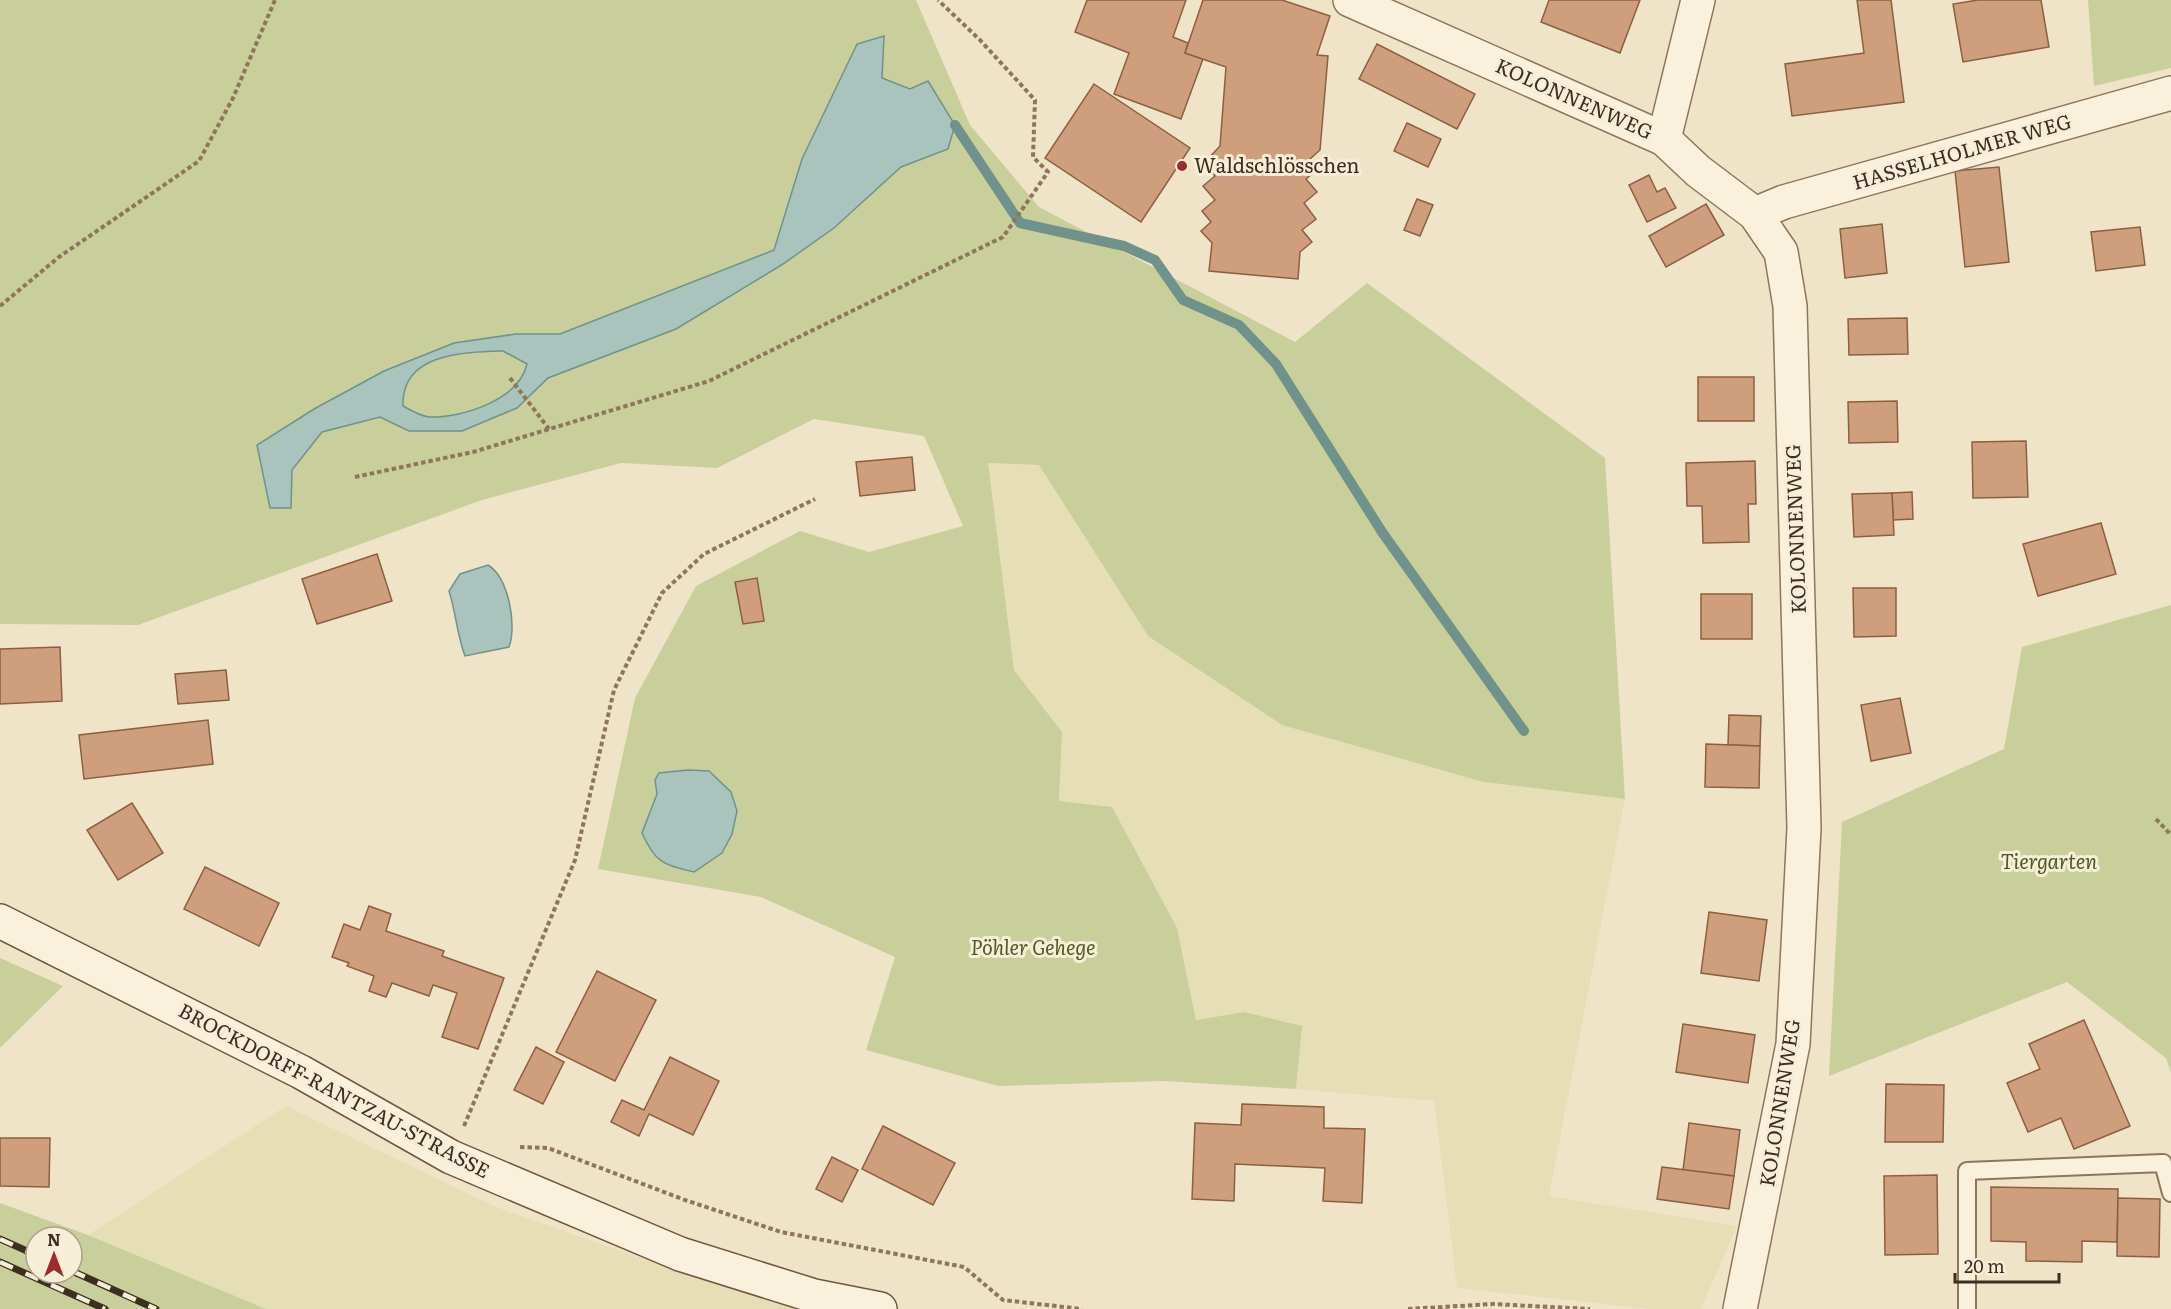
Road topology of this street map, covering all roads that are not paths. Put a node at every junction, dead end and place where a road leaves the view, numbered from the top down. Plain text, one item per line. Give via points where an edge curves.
1 (1350, 0) edge
2 (1698, 0) edge
3 (2171, 93) edge
4 (1664, 139) junction
5 (1755, 214) junction
6 (0, 921) edge
7 (2171, 1193) edge
8 (880, 1309) edge
9 (1740, 1309) edge
10 (1967, 1309) edge

1 - 4 street, KOLONNENWEG
2 - 4 street
3 - 5 street, HASSELHOLMER WEG via 1784,202
4 - 5 street, KOLONNENWEG via 1698,171
5 - 9 street, KOLONNENWEG via 1780,252 1790,306 1804,828 1793,1044
6 - 8 street, BROCKDORFF-RANTZAU-STRASSE via 301,1072 451,1157 680,1254 814,1296
7 - 10 lane via 2163,1163 1967,1171

